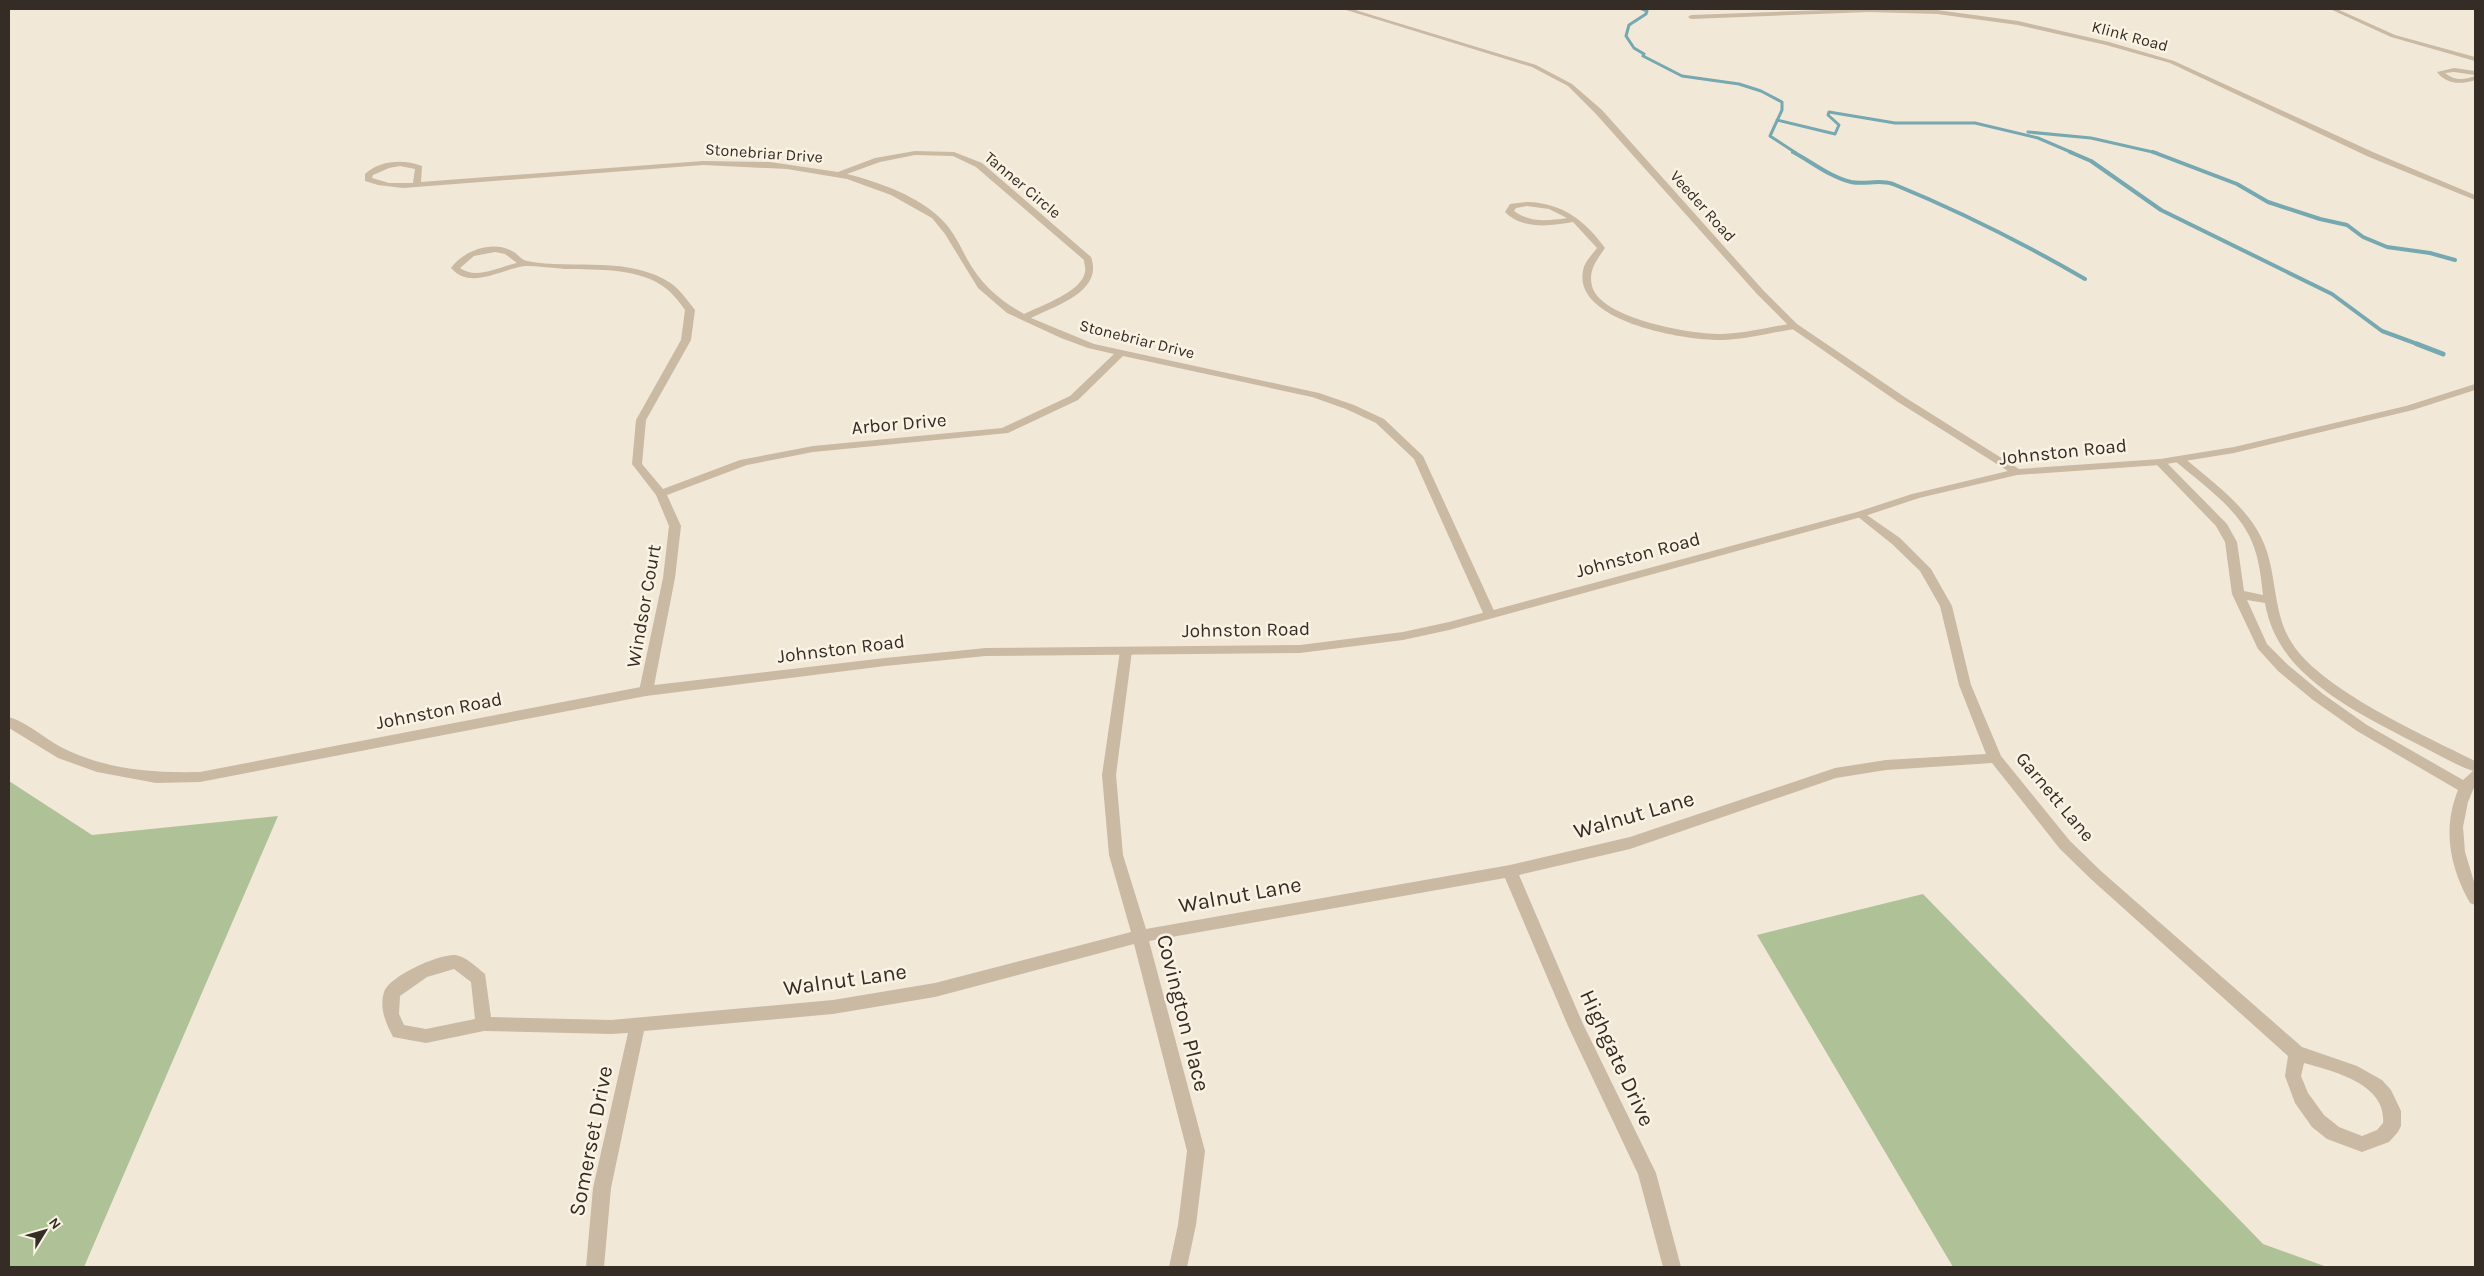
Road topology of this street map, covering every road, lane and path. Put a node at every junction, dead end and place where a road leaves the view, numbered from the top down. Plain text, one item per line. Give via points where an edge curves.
1 (1346, 9) edge
2 (2333, 9) edge
3 (1691, 17) dead end
4 (2475, 59) edge
5 (2475, 73) edge
6 (2475, 78) edge
7 (839, 174) junction
8 (417, 184) junction
9 (2475, 198) edge
10 (1573, 219) junction
11 (524, 264) junction
12 (1025, 317) junction
13 (1794, 326) junction
14 (1121, 352) junction
15 (2475, 387) edge
16 (2179, 459) junction
17 (2160, 462) junction
18 (2017, 472) junction
19 (661, 494) junction
20 (1861, 514) junction
21 (2238, 594) junction
22 (2269, 600) junction
23 (1490, 615) junction
24 (1126, 651) junction
25 (646, 691) junction
26 (9, 722) edge
27 (1995, 758) junction
28 (2475, 768) edge
29 (2475, 776) edge
30 (2465, 788) junction
31 (1510, 871) junction
32 (2475, 899) edge
33 (1140, 936) junction
34 (638, 1023) junction
35 (484, 1024) junction
36 (2297, 1054) junction
37 (595, 1267) edge
38 (1178, 1267) edge
39 (1672, 1267) edge

1 - 13 street, Veeder Road via 1534,66 1570,85 1599,112
2 - 4 street via 2403,39
3 - 9 street, Klink Road via 1869,10 1938,12 2018,23 2107,43 2172,62 2372,155
5 - 6 street via 2440,72 2446,78 2462,82
7 - 8 street, Stonebriar Drive via 799,168 704,163
7 - 12 street, Stonebriar Drive via 921,206 942,224 988,294
7 - 12 street, Tanner Circle via 878,160 914,153 954,154 979,165 1088,260 1090,270 1086,280 1073,294
8 - 8 street, Stonebriar Drive via 419,168 412,164 386,166 369,174 368,179 376,184
10 - 10 street via 1555,207 1540,203 1513,206 1509,212 1524,222 1538,225
10 - 13 street via 1590,231 1601,248 1587,270 1586,281 1592,293 1604,306 1627,320 1692,335 1722,337
11 - 11 street, Windsor Court via 502,250 468,256 458,261 455,268 468,275
11 - 19 street, Windsor Court via 639,272 670,287 690,310 686,340 641,420 637,464
12 - 14 street, Stonebriar Drive via 1060,335
13 - 18 street, Veeder Road via 1902,400
14 - 19 street, Arbor Drive via 1074,398 1004,431 813,449 744,462
14 - 23 street, Stonebriar Drive via 1315,395 1350,406 1380,421 1419,458
15 - 16 street, Johnston Road via 2449,398 2409,408 2234,450
16 - 17 street, Johnston Road
16 - 22 street via 2225,500 2253,532 2259,544
17 - 18 street, Johnston Road
17 - 21 street via 2221,524 2231,542
18 - 20 street, Johnston Road via 1916,496
19 - 25 street, Windsor Court via 675,526 670,578
20 - 23 street, Johnston Road
20 - 27 street, Garnett Lane via 1925,569 1946,606 1965,685
21 - 22 street
21 - 30 street via 2262,646 2283,668 2362,728
22 - 28 street via 2274,621 2286,645 2323,680 2386,721
23 - 24 street, Johnston Road via 1403,636 1300,649
24 - 25 street, Johnston Road via 986,652
24 - 33 street, Covington Place via 1109,775 1116,855
25 - 26 street, Johnston Road via 200,777 156,778 97,767 63,754
27 - 31 street, Walnut Lane via 1886,765 1835,773 1630,843
27 - 36 street, Garnett Lane via 2078,858
29 - 30 street
30 - 32 street via 2457,814 2455,839 2466,884
31 - 33 street, Walnut Lane
31 - 39 street, Highgate Drive via 1576,1026 1647,1173
33 - 34 street, Walnut Lane via 926,992 833,1007
33 - 38 street, Covington Place via 1196,1151
34 - 35 street, Walnut Lane via 610,1027
34 - 37 street, Somerset Drive via 602,1188
35 - 35 street, Walnut Lane via 479,979 455,962 432,966 392,993 391,1014 399,1032 426,1036
36 - 36 street, Garnett Lane via 2343,1068 2384,1092 2392,1108 2392,1126 2383,1136 2362,1144 2333,1133 2318,1120 2301,1096 2293,1076

